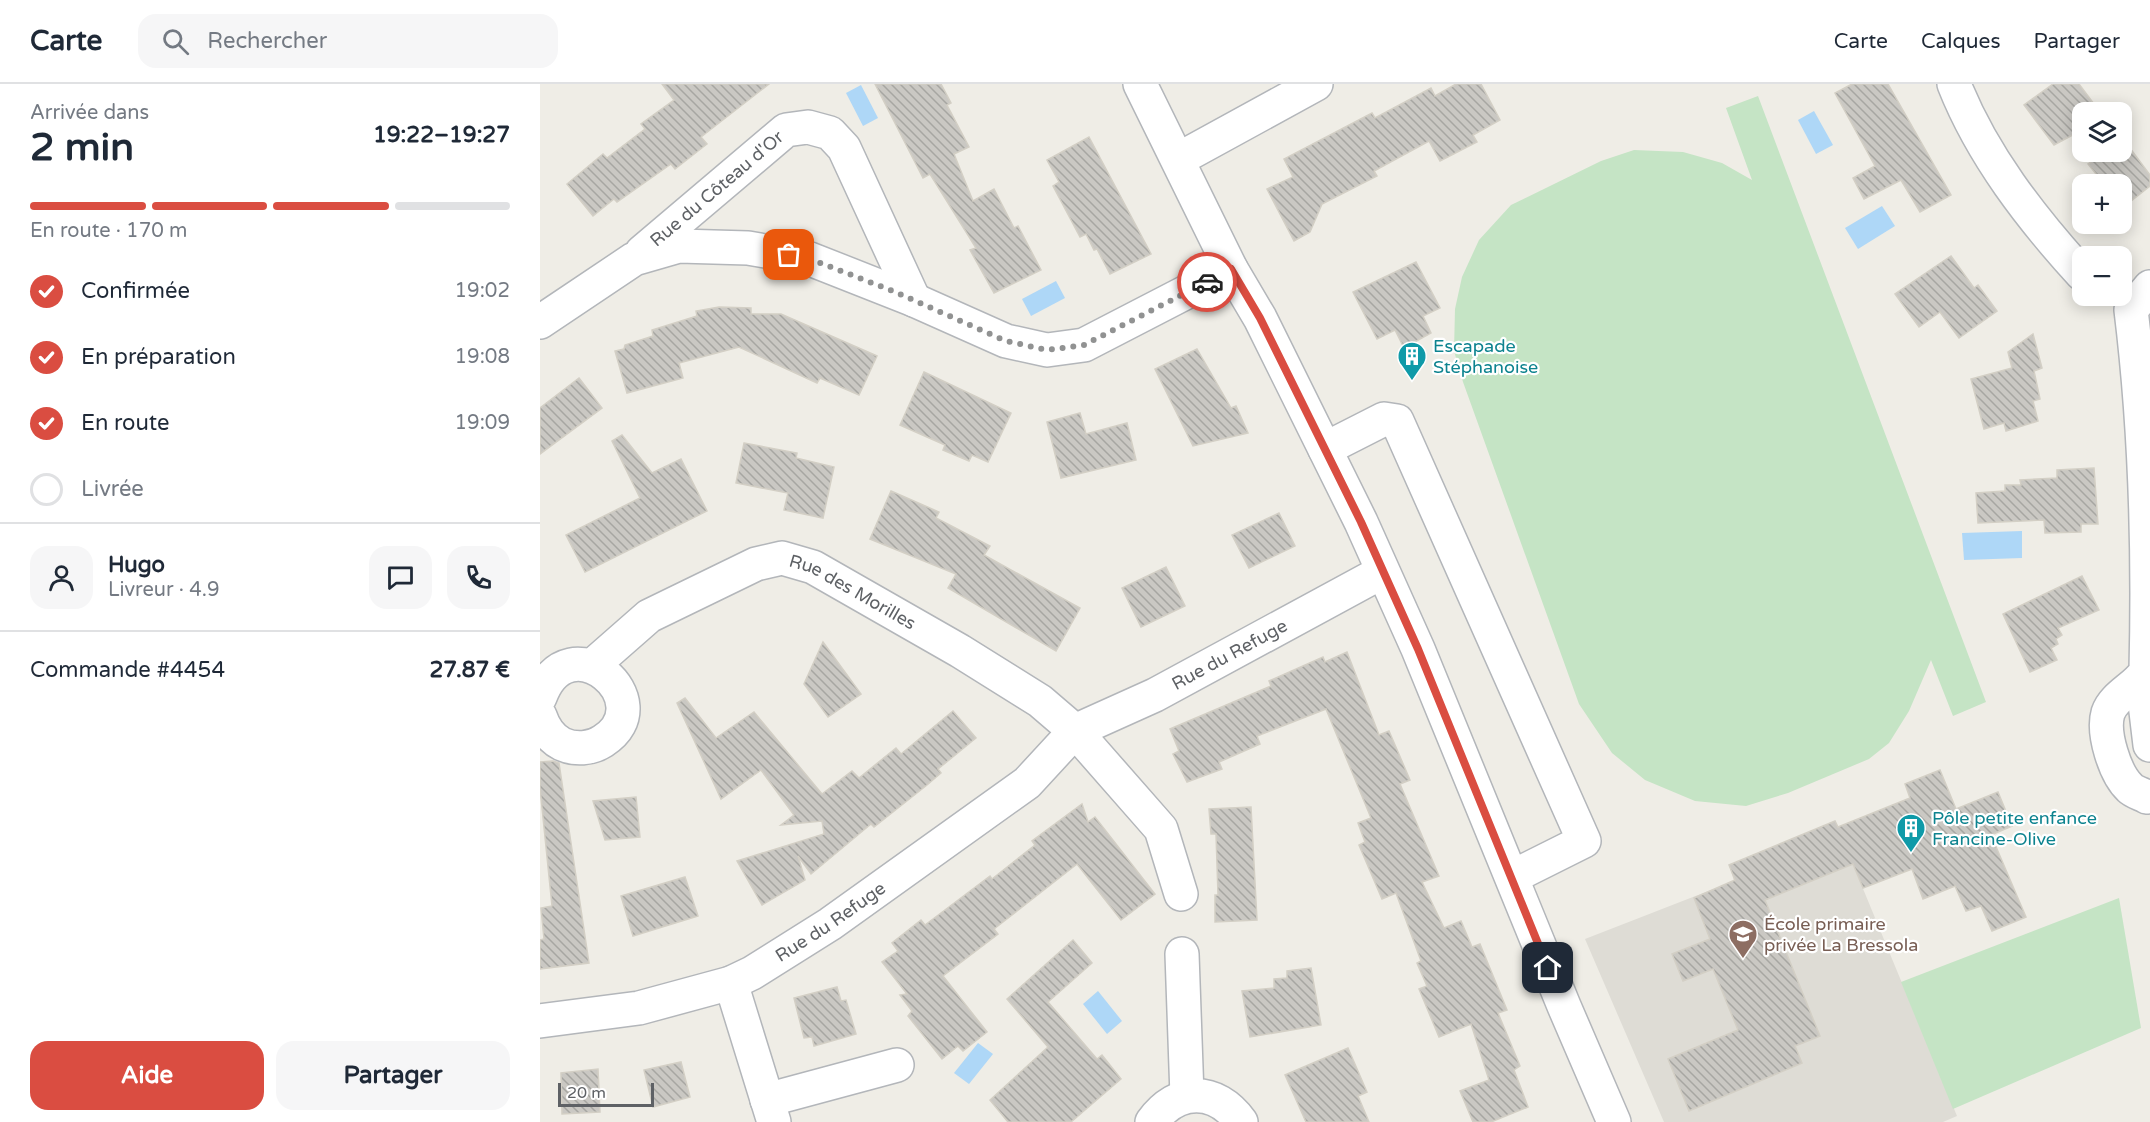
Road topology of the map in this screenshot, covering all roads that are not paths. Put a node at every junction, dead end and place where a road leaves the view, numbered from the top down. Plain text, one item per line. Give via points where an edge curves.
1 (1140, 84) edge
2 (1316, 84) edge
3 (1954, 84) edge
4 (1179, 159) junction
5 (634, 259) junction
6 (2072, 263) edge
7 (1231, 269) junction
8 (914, 300) junction
9 (2131, 306) edge
10 (540, 322) edge
11 (1325, 449) junction
12 (2149, 557) edge
13 (1382, 572) junction
14 (592, 666) junction
15 (2142, 678) junction
16 (540, 697) edge
17 (540, 716) edge
18 (1075, 731) junction
19 (2150, 745) edge
20 (2149, 798) edge
21 (1512, 877) junction
22 (1181, 894) dead end
23 (1182, 954) dead end
24 (731, 983) junction
25 (540, 1021) edge
26 (897, 1065) dead end
27 (1187, 1096) junction
28 (771, 1111) edge
29 (1152, 1122) edge
30 (1241, 1122) edge
31 (1614, 1122) edge

1 - 4 street
2 - 4 street
3 - 6 street via 1994,161 2038,226
4 - 7 street
5 - 8 street, Rue du Côteau d'Or via 679,246 748,248 810,259
5 - 8 street, Rue du Côteau d'Or via 764,146 786,130 808,127 830,133 844,148
5 - 10 street, Rue du Côteau d'Or
7 - 8 street, Rue du Côteau d'Or via 1084,345 1047,350 1006,341
7 - 11 street via 1260,318
9 - 12 street via 2141,399
11 - 13 street
11 - 21 street via 1384,419 1397,421 1584,841
12 - 15 street via 2146,671
13 - 18 street, Rue du Refuge via 1155,695
13 - 21 street
14 - 16 street via 577,665 552,675
14 - 17 street via 615,682 621,695 622,709 612,734 589,747 575,748 551,736
14 - 18 street, Rue des Morilles via 649,616 756,564 782,558 813,567 960,651 1040,701
15 - 19 street
15 - 20 street via 2108,711 2107,729 2118,771 2131,789
18 - 22 street via 1161,829
18 - 24 street, Rue du Refuge via 1027,783 830,924
21 - 31 street
23 - 27 street
24 - 25 street, Rue du Refuge via 639,1008
24 - 28 street
26 - 28 street
27 - 29 street via 1161,1110
27 - 30 street via 1220,1100

